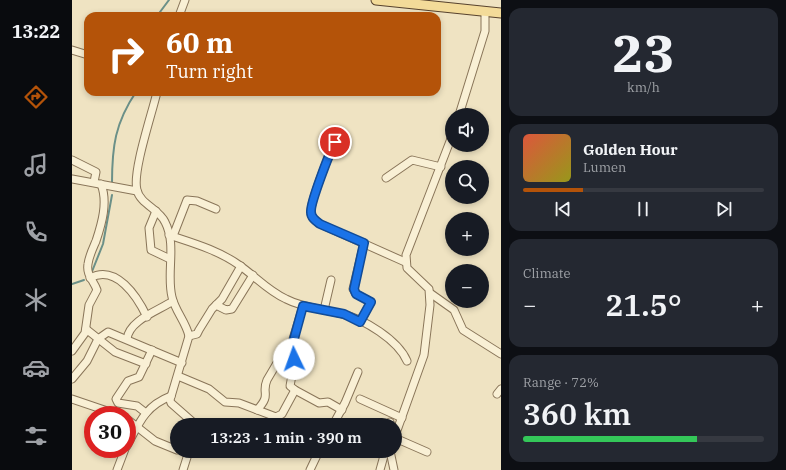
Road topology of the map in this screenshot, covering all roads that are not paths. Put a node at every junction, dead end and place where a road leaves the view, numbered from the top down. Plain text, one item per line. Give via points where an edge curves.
1 (185, 0) edge
2 (376, 0) edge
3 (485, 11) junction
4 (180, 12) edge
5 (501, 13) edge
6 (72, 50) edge
7 (84, 54) edge
8 (156, 96) edge
9 (461, 108) edge
10 (339, 131) dead end
11 (446, 152) edge
12 (72, 160) edge
13 (441, 167) junction
14 (386, 178) dead end
15 (72, 179) edge
16 (98, 183) junction
17 (137, 191) junction
18 (216, 209) dead end
19 (156, 210) junction
20 (171, 235) junction
21 (364, 243) junction
22 (170, 259) junction
23 (405, 262) junction
24 (241, 266) junction
25 (253, 275) junction
26 (90, 278) junction
27 (331, 280) dead end
28 (430, 293) junction
29 (173, 301) junction
30 (216, 305) junction
31 (303, 306) junction
32 (324, 310) junction
33 (147, 317) junction
34 (360, 322) junction
35 (86, 329) junction
36 (189, 336) junction
37 (98, 338) junction
38 (127, 339) junction
39 (294, 343) junction
40 (152, 350) junction
41 (72, 351) edge
42 (501, 354) edge
43 (407, 361) dead end
44 (182, 363) junction
45 (146, 364) junction
46 (358, 372) dead end
47 (178, 376) junction
48 (72, 379) edge
49 (295, 390) junction
50 (171, 396) junction
51 (72, 399) edge
52 (360, 399) dead end
53 (93, 406) edge
54 (258, 410) junction
55 (342, 410) junction
56 (146, 413) junction
57 (188, 418) edge
58 (337, 418) edge
59 (402, 418) joint
60 (137, 428) joint
61 (402, 440) edge
62 (170, 448) edge
63 (427, 452) dead end
64 (122, 458) edge
65 (187, 458) edge
66 (316, 458) edge
67 (385, 458) edge
68 (389, 458) edge
69 (117, 470) edge
70 (183, 470) edge
71 (310, 470) edge
72 (380, 470) edge
73 (394, 470) edge

1 - 4 street
2 - 3 main road
3 - 5 main road
3 - 9 street via 485,31
6 - 7 street
8 - 17 street via 140,160
10 - 21 street via 313,201 311,214 320,224
11 - 13 street
12 - 16 street via 96,172
13 - 14 street via 412,160
13 - 23 street via 411,240
15 - 16 street
16 - 17 street
16 - 26 street via 105,196 88,265
17 - 19 street via 144,201
18 - 20 street via 197,201 187,200
19 - 20 street
19 - 22 street via 149,228 151,250
20 - 22 street
20 - 24 street via 219,253
21 - 23 street
21 - 34 street via 354,289 356,294 371,302
22 - 29 street
23 - 28 street via 411,272 427,286
24 - 25 street
24 - 30 street
25 - 30 street via 232,310
25 - 31 street via 281,296
26 - 33 street via 106,274 116,278 133,294
26 - 35 street via 97,290 89,305
27 - 32 street
28 - 42 street via 454,310 463,330
28 - 59 street via 430,312 423,359
29 - 33 street
29 - 36 street
30 - 36 street via 197,334
31 - 32 street
31 - 39 street
32 - 34 street via 344,314
33 - 38 street via 132,326
34 - 43 street via 393,342
35 - 37 street
35 - 41 street
36 - 44 street
37 - 38 street via 108,332
37 - 45 street via 115,352
37 - 48 street via 87,361
38 - 40 street
39 - 49 street via 290,383
39 - 54 street via 287,346 267,380 266,400
40 - 44 street
40 - 45 street
44 - 47 street
45 - 56 street via 138,378 130,380 122,388 116,401 124,405 137,406
46 - 55 street
47 - 50 street
47 - 54 street via 209,389 226,402 239,403
49 - 54 street via 280,416 272,416
49 - 55 street via 319,403 328,402
50 - 56 street via 157,401
50 - 57 street via 171,403
51 - 53 street
52 - 59 street
55 - 58 street
56 - 60 street
60 - 62 street via 154,441
61 - 63 street
64 - 69 street
65 - 70 street
66 - 71 street
67 - 72 street
68 - 73 street

